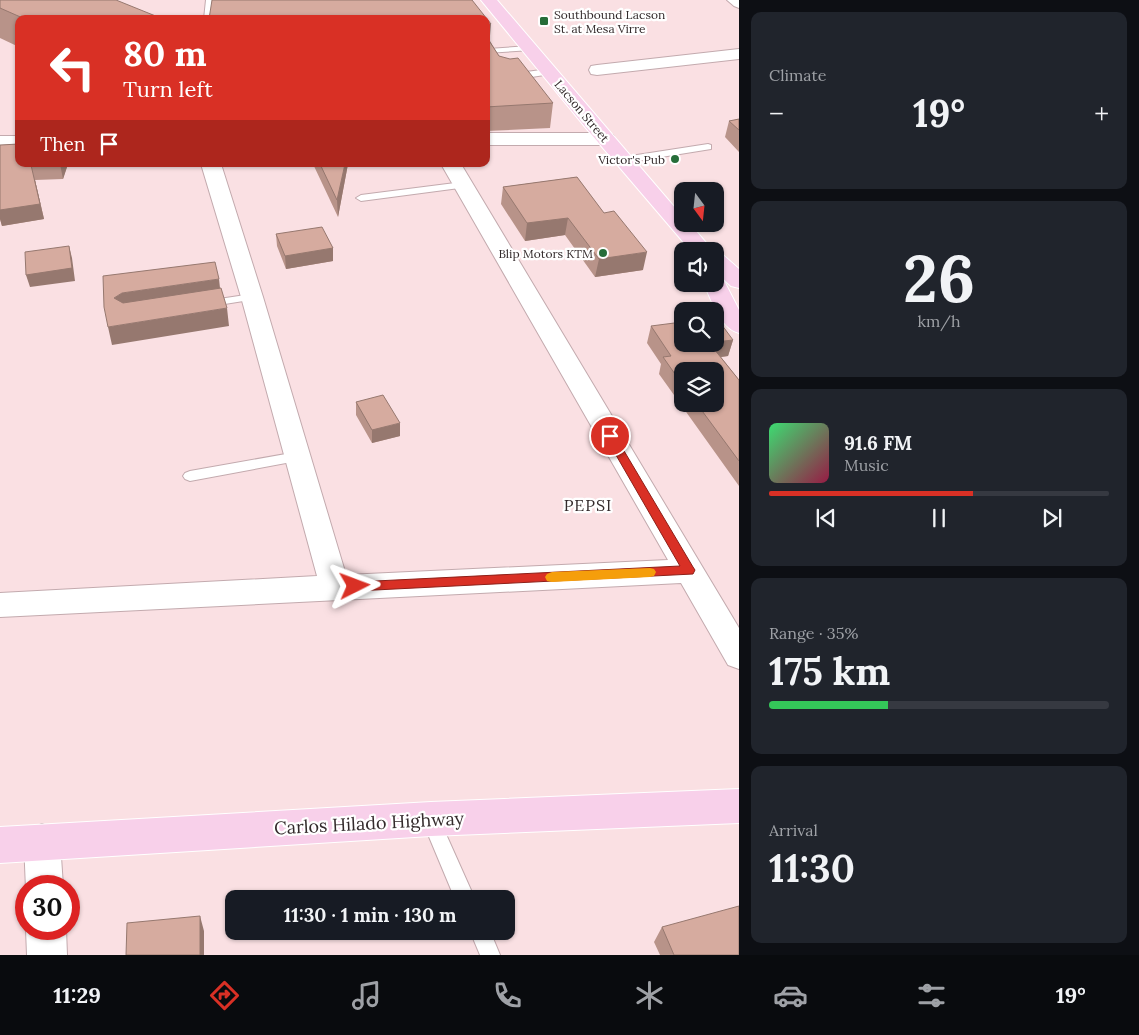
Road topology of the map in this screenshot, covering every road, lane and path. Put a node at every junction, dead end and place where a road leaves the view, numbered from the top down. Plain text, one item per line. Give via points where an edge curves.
1 (210, 0) edge
2 (489, 0) edge
3 (735, 0) edge
4 (739, 4) edge
5 (208, 15) edge
6 (528, 48) junction
7 (490, 51) edge
8 (739, 54) edge
9 (490, 56) edge
10 (494, 62) edge
11 (597, 70) dead end
12 (548, 72) junction
13 (502, 76) edge
14 (490, 139) edge
15 (606, 139) junction
16 (0, 142) edge
17 (15, 142) edge
18 (708, 147) dead end
19 (624, 160) junction
20 (212, 167) edge
21 (457, 174) edge
22 (361, 198) dead end
23 (694, 242) edge
24 (724, 268) edge
25 (724, 279) edge
26 (739, 281) edge
27 (719, 292) edge
28 (252, 297) junction
29 (739, 297) edge
30 (194, 306) edge
31 (739, 326) edge
32 (297, 457) junction
33 (190, 476) dead end
34 (689, 570) junction
35 (335, 588) junction
36 (0, 605) edge
37 (739, 656) edge
38 (739, 806) edge
39 (431, 819) junction
40 (42, 842) junction
41 (0, 845) edge
42 (44, 875) edge
43 (462, 890) edge
44 (46, 940) edge
45 (484, 940) edge
46 (47, 955) edge
47 (490, 955) edge

1 - 5 lane
2 - 6 main road, Lacson Street
3 - 4 street
6 - 7 lane
6 - 12 main road, Lacson Street
8 - 11 street
9 - 10 lane
12 - 13 lane via 508,78
12 - 15 main road, Lacson Street
14 - 15 street
15 - 19 main road, Lacson Street
16 - 17 street
18 - 19 lane
19 - 23 main road, Lacson Street
20 - 28 street
21 - 22 lane
21 - 34 street
24 - 26 main road
25 - 29 main road
27 - 31 main road
28 - 30 lane
28 - 32 street
32 - 33 lane
32 - 35 street
34 - 35 street
34 - 37 street
35 - 36 street
38 - 39 main road, Carlos Hilado Highway
39 - 40 main road, Carlos Hilado Highway
39 - 43 lane
40 - 41 main road, Carlos Hilado Highway
40 - 42 street
44 - 46 street
45 - 47 lane

